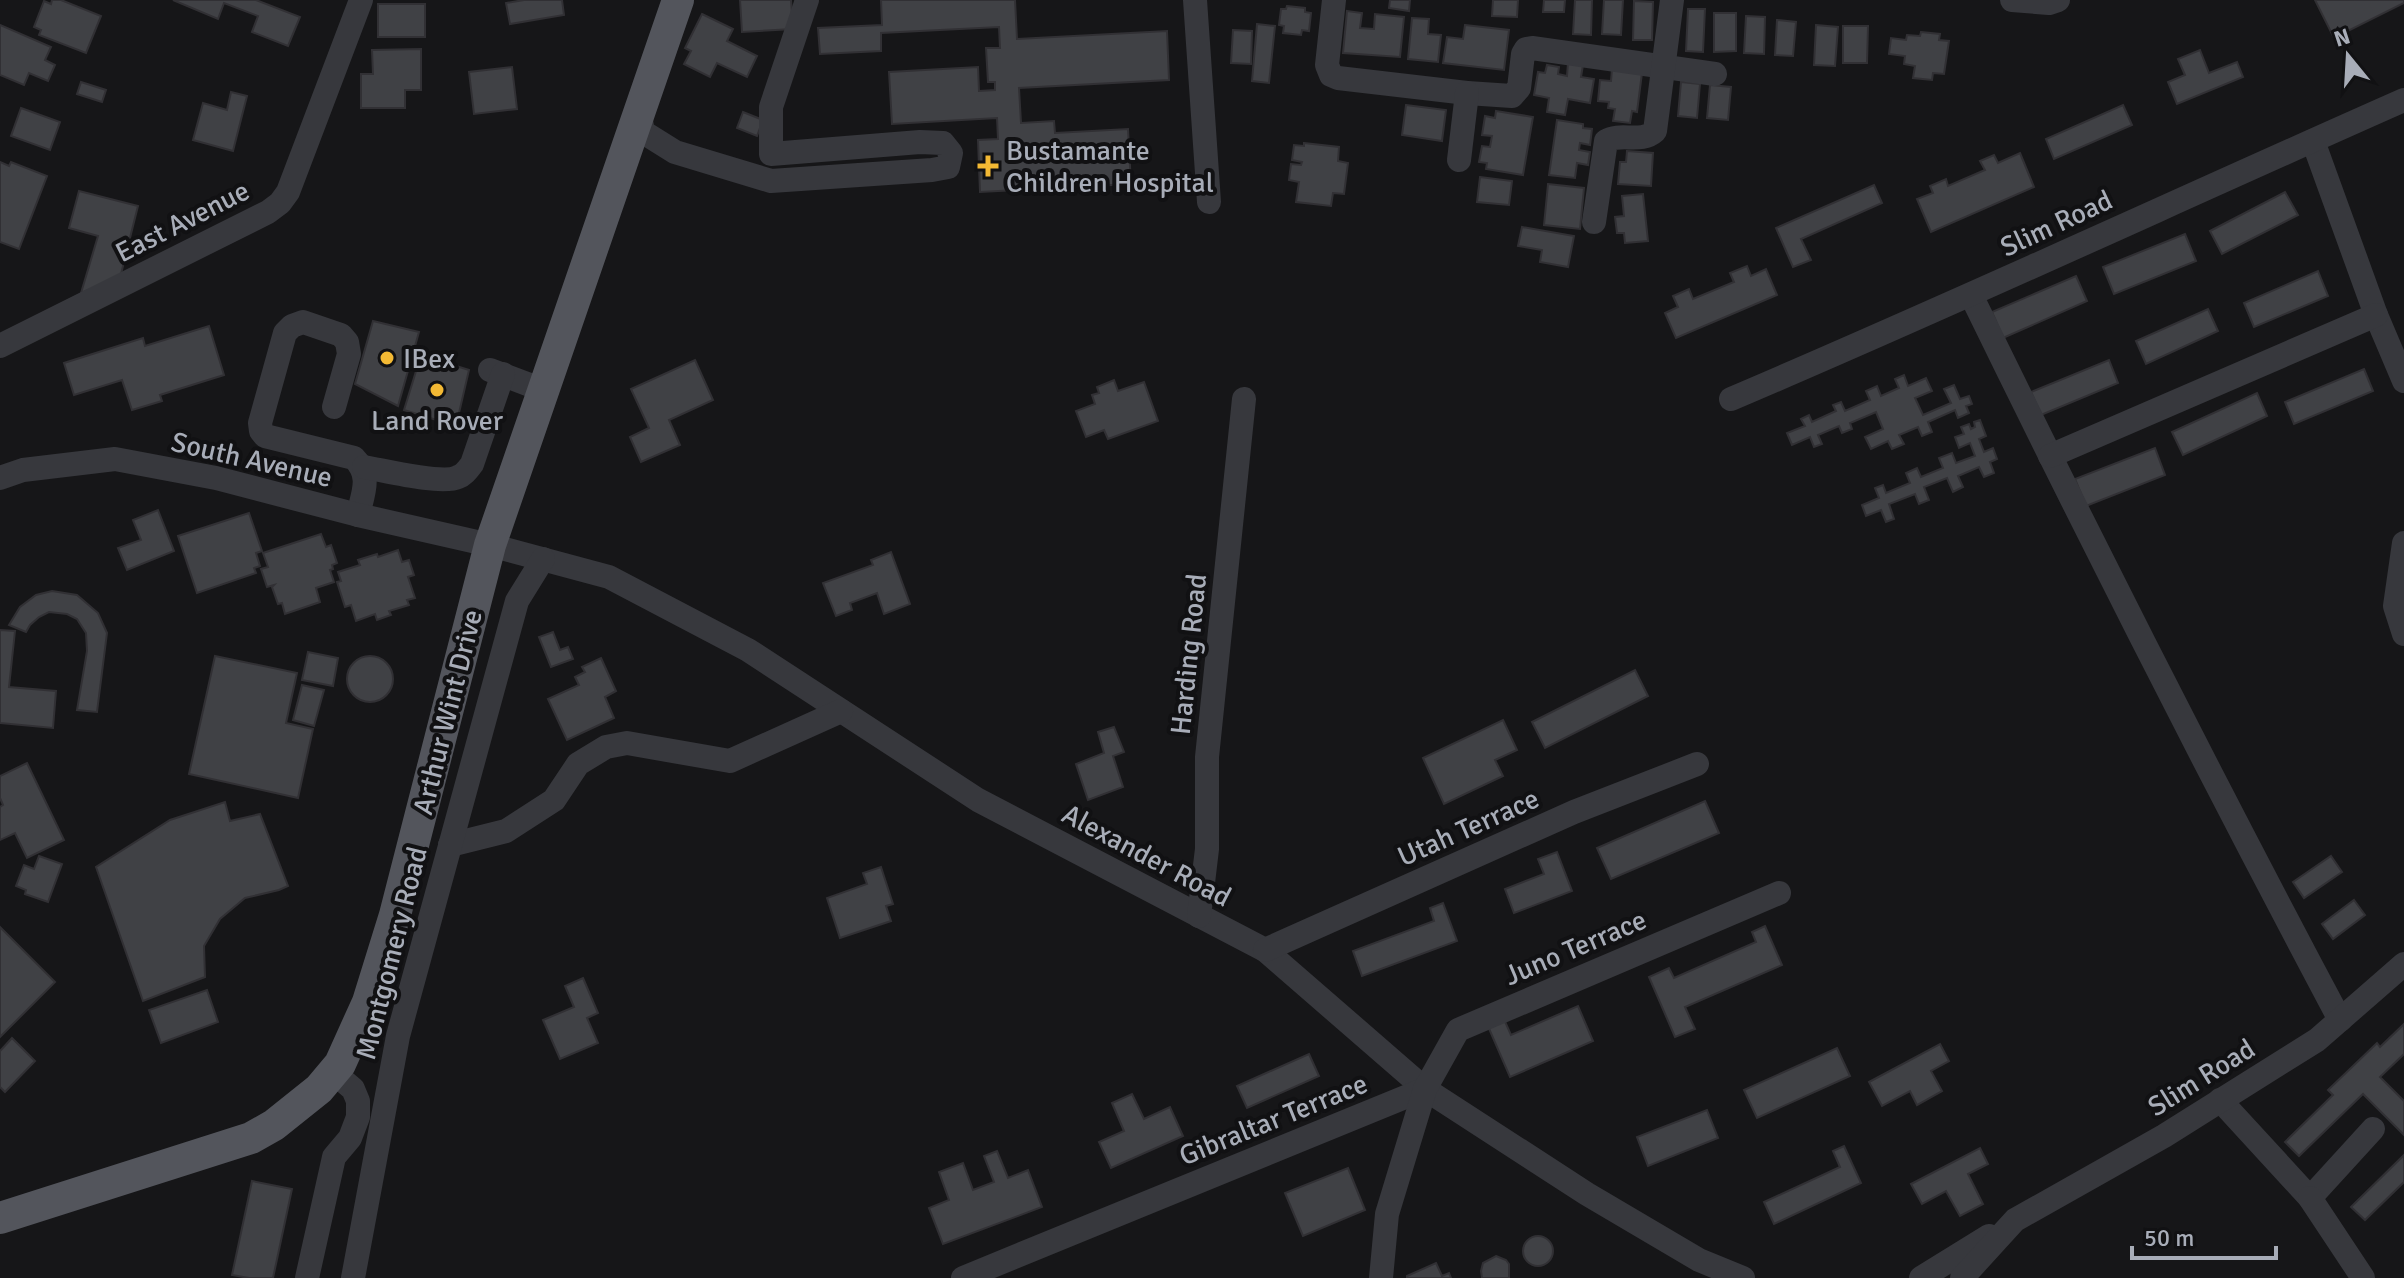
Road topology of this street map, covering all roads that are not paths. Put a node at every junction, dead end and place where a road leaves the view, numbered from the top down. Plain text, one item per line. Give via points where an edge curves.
1 (361, 0) edge
2 (678, 0) edge
3 (807, 0) edge
4 (1195, 0) edge
5 (1334, 0) edge
6 (1672, 0) edge
7 (2012, 0) edge
8 (2052, 1) edge
9 (1663, 67) junction
10 (1715, 74) dead end
11 (1467, 93) junction
12 (2404, 100) edge
13 (639, 110) junction
14 (2313, 141) junction
15 (771, 154) junction
16 (1459, 160) dead end
17 (771, 181) junction
18 (1209, 202) dead end
19 (1594, 222) dead end
20 (1971, 295) junction
21 (2376, 315) junction
22 (0, 346) edge
23 (2403, 377) edge
24 (543, 390) junction
25 (1244, 399) dead end
26 (1731, 399) dead end
27 (334, 407) dead end
28 (2050, 456) junction
29 (364, 467) junction
30 (0, 478) edge
31 (358, 515) junction
32 (2404, 543) edge
33 (490, 545) junction
34 (543, 559) junction
35 (2404, 634) edge
36 (841, 711) junction
37 (1697, 764) dead end
38 (450, 845) junction
39 (1779, 893) dead end
40 (1199, 916) junction
41 (1265, 950) junction
42 (2404, 964) edge
43 (2340, 1020) junction
44 (333, 1072) junction
45 (1425, 1089) junction
46 (2220, 1100) junction
47 (2373, 1129) dead end
48 (2310, 1198) junction
49 (0, 1218) edge
50 (2015, 1220) junction
51 (307, 1278) edge
52 (353, 1278) edge
53 (963, 1278) edge
54 (1381, 1278) edge
55 (1743, 1278) edge
56 (1921, 1278) edge
57 (1962, 1278) edge
58 (2363, 1278) edge

1 - 22 street, East Avenue via 280,203
2 - 13 main road, Arthur Wint Drive
3 - 15 street via 771,107
4 - 18 street
5 - 11 street via 1327,65 1331,75
6 - 9 street
7 - 8 street
9 - 10 street
9 - 11 street via 1529,48 1515,94
9 - 19 street via 1653,134 1612,137 1604,145
11 - 16 street
12 - 14 street, Slim Road
13 - 17 street via 643,132 675,152
13 - 24 main road, Arthur Wint Drive
14 - 20 street, Slim Road
14 - 21 street
15 - 17 street
15 - 17 street via 920,142 943,143 951,153 948,167 932,170
20 - 26 street, Slim Road
20 - 28 street
21 - 23 street
21 - 28 street
24 - 29 street via 497,372 472,464 461,476 437,479
24 - 33 main road, Arthur Wint Drive
25 - 40 street, Harding Road via 1207,757 1207,849
27 - 29 street via 349,354 347,342 303,322 292,326 285,333 261,431 354,458
28 - 43 street
29 - 31 street
30 - 31 street, South Avenue via 23,470 115,459 216,478
31 - 33 street, South Avenue
32 - 35 street via 2395,606
33 - 34 street, Alexander Road
33 - 44 main road, Arthur Wint Drive via 395,915 368,1002
34 - 36 street, Alexander Road via 609,577 748,650
34 - 38 street, Montgomery Road via 517,601
36 - 38 street via 730,761 627,743 606,747 578,764 554,800 506,831
36 - 40 street, Alexander Road via 978,800
37 - 41 street, Utah Terrace via 1574,812
38 - 52 street, Montgomery Road via 398,1036
39 - 45 street, Juno Terrace via 1458,1030
40 - 41 street, Alexander Road
41 - 45 street, Alexander Road
42 - 43 street, Slim Road
43 - 46 street, Slim Road
44 - 49 main road, Arthur Wint Drive via 297,1107 251,1138
44 - 51 street via 353,1089 358,1117 334,1157
45 - 53 street, Gibraltar Terrace
45 - 54 street via 1387,1214
45 - 55 street, Alexander Road via 1587,1194 1699,1260
46 - 48 street
46 - 50 street, Slim Road
47 - 48 street
48 - 58 street
50 - 56 street, Slim Road
50 - 57 street, Slim Road

